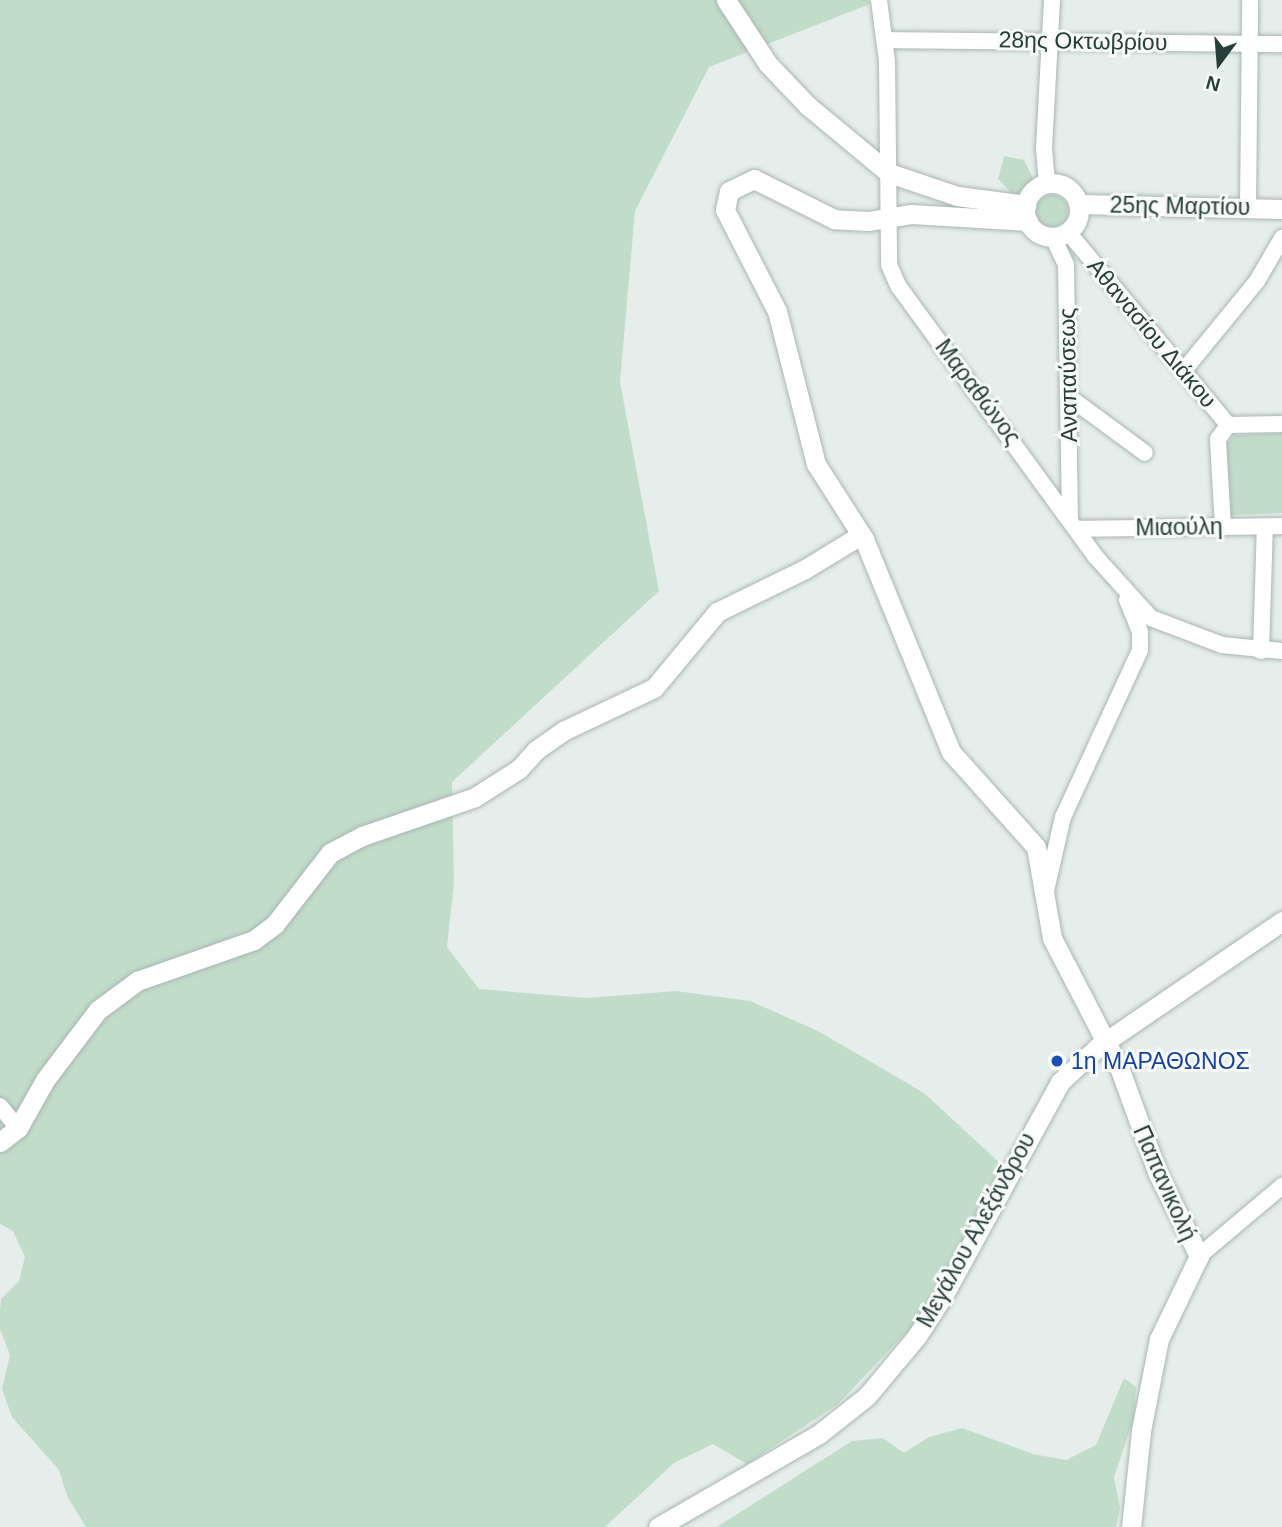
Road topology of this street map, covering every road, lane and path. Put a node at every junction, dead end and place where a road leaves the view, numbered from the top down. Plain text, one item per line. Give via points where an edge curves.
1 (726, 0) edge
2 (879, 0) edge
3 (1052, 0) edge
4 (1250, 0) edge
5 (885, 40) junction
6 (1049, 40) junction
7 (1250, 44) junction
8 (1282, 44) edge
9 (889, 173) junction
10 (1047, 183) junction
11 (1079, 204) junction
12 (1248, 208) junction
13 (1282, 209) edge
14 (1027, 213) junction
15 (890, 218) junction
16 (1060, 235) junction
17 (1282, 238) edge
18 (1088, 255) junction
19 (1066, 265) junction
20 (1185, 369) junction
21 (1069, 397) junction
22 (1282, 424) edge
23 (1228, 425) junction
24 (1145, 453) dead end
25 (1073, 523) junction
26 (1282, 526) edge
27 (1223, 527) junction
28 (1265, 527) junction
29 (860, 535) junction
30 (1122, 591) junction
31 (1261, 651) junction
32 (1282, 651) edge
33 (1044, 898) junction
34 (1282, 920) edge
35 (1105, 1041) junction
36 (0, 1106) edge
37 (18, 1128) junction
38 (0, 1142) edge
39 (1282, 1186) edge
40 (1199, 1256) junction
41 (658, 1527) edge
42 (1131, 1527) edge

1 - 9 street via 784,80
2 - 5 street, Μαραθώνος
3 - 6 street
4 - 7 street
5 - 6 street, 28ης Οκτωβρίου
5 - 9 street, Μαραθώνος
6 - 7 street, 28ης Οκτωβρίου
6 - 10 street
7 - 8 street, 28ης Οκτωβρίου
7 - 12 street
9 - 14 street via 957,197
9 - 15 street, Μαραθώνος
10 - 11 street via 1067,187
10 - 14 street via 1031,193
11 - 12 street, 25ης Μαρτίου
11 - 16 street via 1078,220
12 - 13 street, 25ης Μαρτίου
14 - 15 street
14 - 16 street via 1038,233
15 - 25 street, Μαραθώνος via 891,274
15 - 29 street, Παπανικολή via 857,221 826,217 754,179 729,191 725,210 777,311 816,464
16 - 18 street, Αθανασίου Διάκου
16 - 19 street, Αναπαύσεως
17 - 20 street via 1258,281
18 - 19 street
18 - 20 street, Αθανασίου Διάκου
19 - 21 street, Αναπαύσεως
20 - 23 street, Αθανασίου Διάκου
21 - 24 street
21 - 25 street, Αναπαύσεως
22 - 23 street, Αθανασίου Διάκου
23 - 27 street via 1218,439
25 - 27 street, Μιαούλη
25 - 30 street, Μαραθώνος
26 - 28 street, Μιαούλη
27 - 28 street, Μιαούλη
28 - 31 street
29 - 33 street, Παπανικολή via 951,752 1036,847
29 - 37 street via 717,612 653,688 565,730 519,769 475,797 362,836 330,853 275,924 254,940 137,981 98,1010 45,1080
30 - 31 street, Μαραθώνος via 1151,618 1189,635
30 - 33 street via 1140,632 1140,650 1063,817
31 - 32 street, Μαραθώνος
33 - 35 street, Παπανικολή via 1052,937
34 - 35 street, Μεγάλου Αλεξάνδρου
35 - 40 street, Παπανικολή via 1119,1066 1158,1174
35 - 41 street, Μεγάλου Αλεξάνδρου via 1070,1070 1050,1097 948,1287 884,1377 819,1434
36 - 37 street
37 - 38 street
39 - 40 street
40 - 42 street, Παπανικολή via 1159,1339 1141,1432

